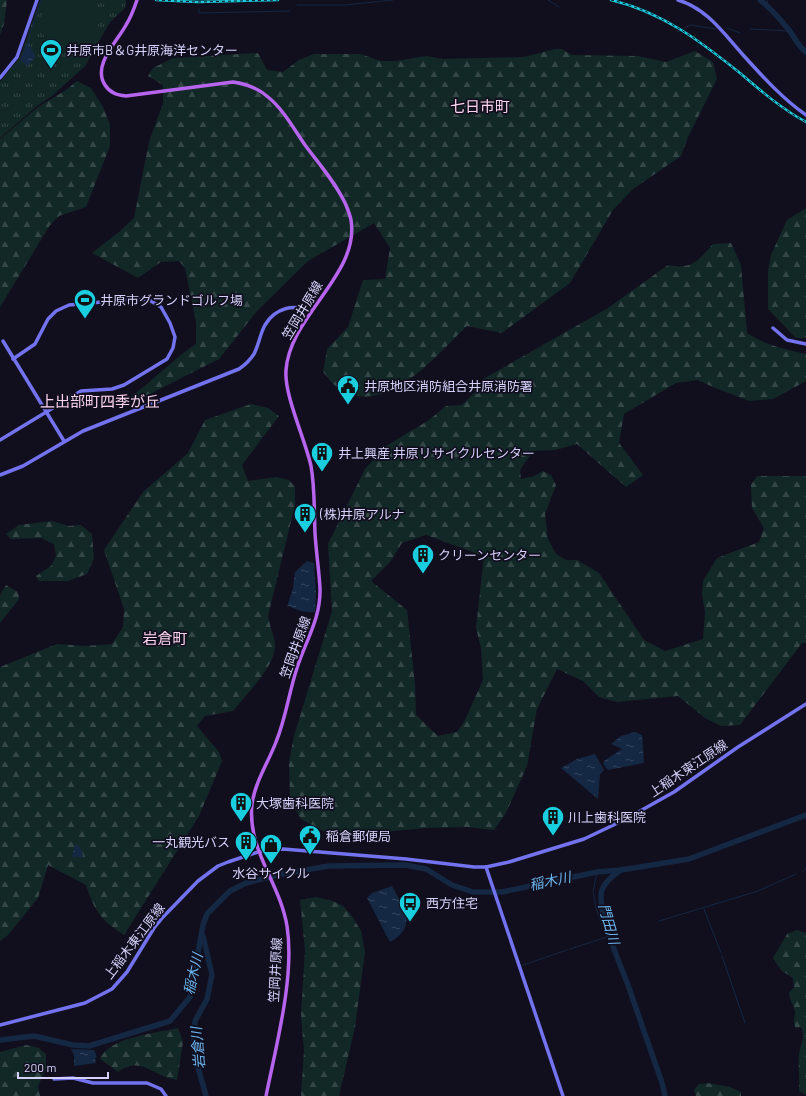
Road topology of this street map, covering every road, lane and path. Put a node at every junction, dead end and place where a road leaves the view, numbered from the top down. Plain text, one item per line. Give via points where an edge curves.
1 (37, 0) edge
2 (678, 0) edge
3 (137, 1) edge
4 (0, 78) edge
5 (806, 115) edge
6 (311, 312) junction
7 (773, 328) dead end
8 (3, 341) dead end
9 (806, 344) edge
10 (13, 359) junction
11 (47, 412) junction
12 (0, 440) edge
13 (64, 441) junction
14 (0, 475) edge
15 (806, 704) edge
16 (258, 852) junction
17 (486, 867) junction
18 (0, 1025) edge
19 (54, 1079) dead end
20 (166, 1096) edge
21 (266, 1096) edge
22 (563, 1096) edge

1 - 4 street via 17,57
2 - 5 street via 697,8 712,20 773,87
3 - 6 main road, 笠岡井原線 via 130,20 106,56 101,70 103,82 110,91 126,96 224,82 254,87 274,101 342,197 351,221 350,245 341,267
6 - 13 street via 295,307 273,315 265,324 254,353 246,364 238,369
6 - 16 main road, 笠岡井原線 via 293,340 285,374 313,478 320,602 315,625 298,667 277,741 254,793 252,822
7 - 9 street via 787,340
8 - 10 street
10 - 11 street
10 - 11 street via 32,346 48,319 64,307 141,299 161,307 174,337 173,348 167,359 124,385 112,389 84,390
11 - 12 street
11 - 13 street
13 - 14 street via 23,466
15 - 17 street, 上稲木東江原線 via 674,792 604,830 584,839
16 - 17 street, 上稲木東江原線 via 292,849
16 - 18 street, 上稲木東江原線 via 218,866 198,881 154,928 130,969 112,989 84,1003
16 - 21 main road, 笠岡井原線 via 285,916 288,941 284,1004
17 - 22 street
19 - 20 street via 73,1078 93,1083 147,1083 161,1089

